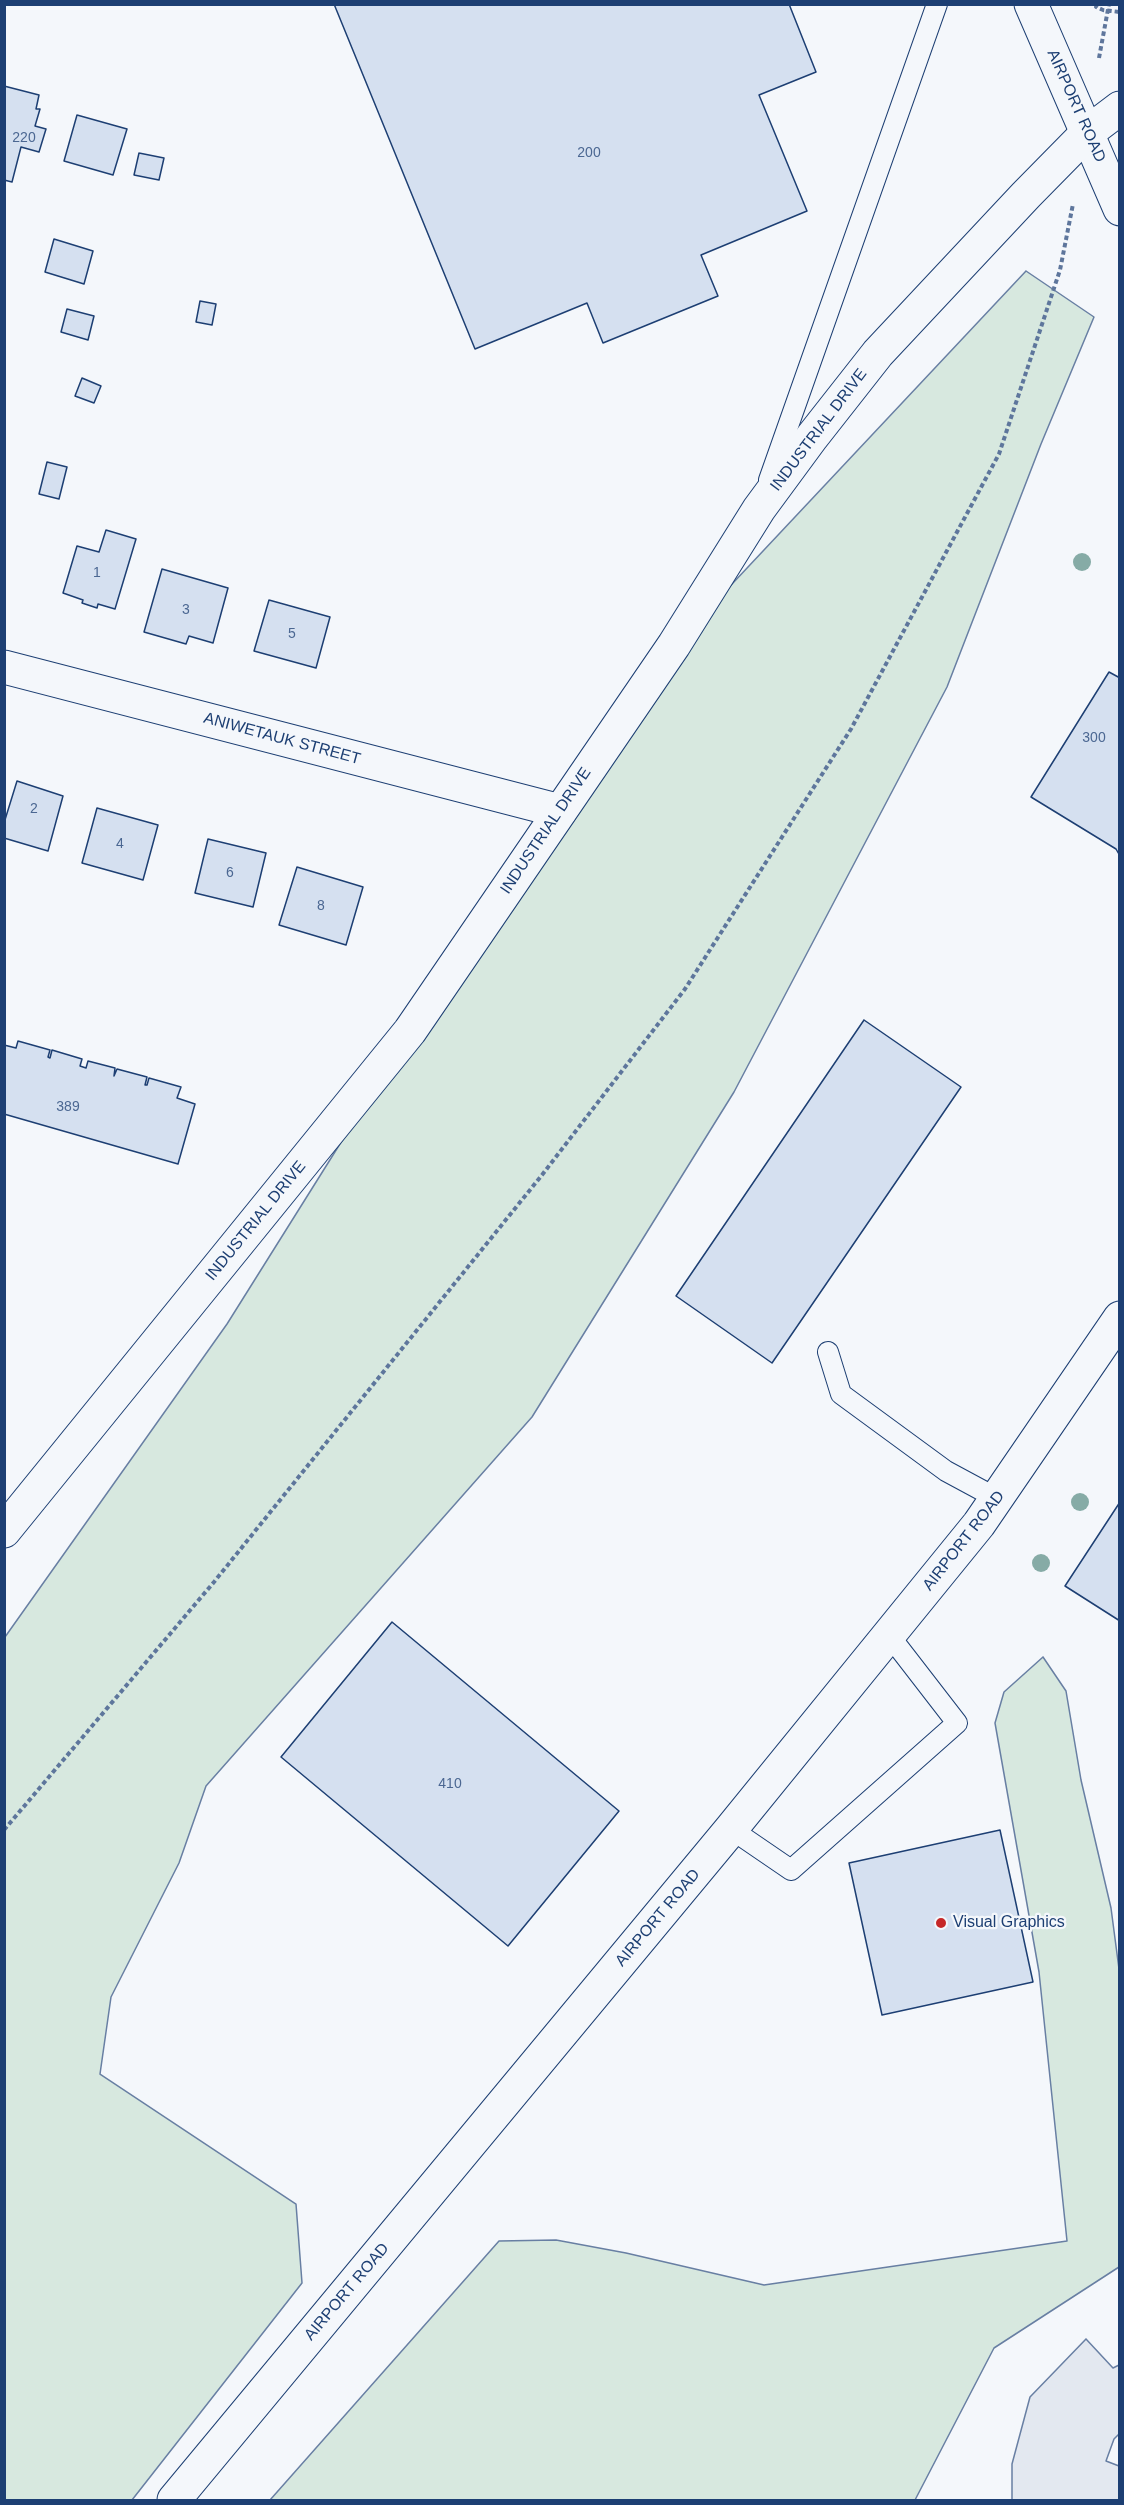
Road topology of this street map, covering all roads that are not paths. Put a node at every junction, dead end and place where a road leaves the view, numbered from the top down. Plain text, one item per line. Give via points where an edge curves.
1 (937, 4) edge
2 (1031, 4) edge
3 (1119, 108) edge
4 (1087, 133) junction
5 (1119, 209) edge
6 (759, 508) junction
7 (4, 667) edge
8 (560, 811) junction
9 (1119, 1318) edge
10 (828, 1352) dead end
11 (998, 1498) junction
12 (4, 1532) edge
13 (889, 1635) junction
14 (731, 1829) junction
15 (174, 2500) edge

1 - 6 lane
2 - 4 street, AIRPORT ROAD
3 - 4 street, INDUSTRIAL DRIVE
4 - 5 street, AIRPORT ROAD
4 - 6 street, INDUSTRIAL DRIVE via 878,353
6 - 8 street, INDUSTRIAL DRIVE via 674,645
7 - 8 street, ANIWETAUK STREET
8 - 12 street, INDUSTRIAL DRIVE via 410,1031
9 - 11 street, AIRPORT ROAD
10 - 11 lane via 841,1394 946,1471
11 - 13 street, AIRPORT ROAD
13 - 14 street, AIRPORT ROAD
13 - 14 lane via 957,1723 791,1870
14 - 15 street, AIRPORT ROAD

